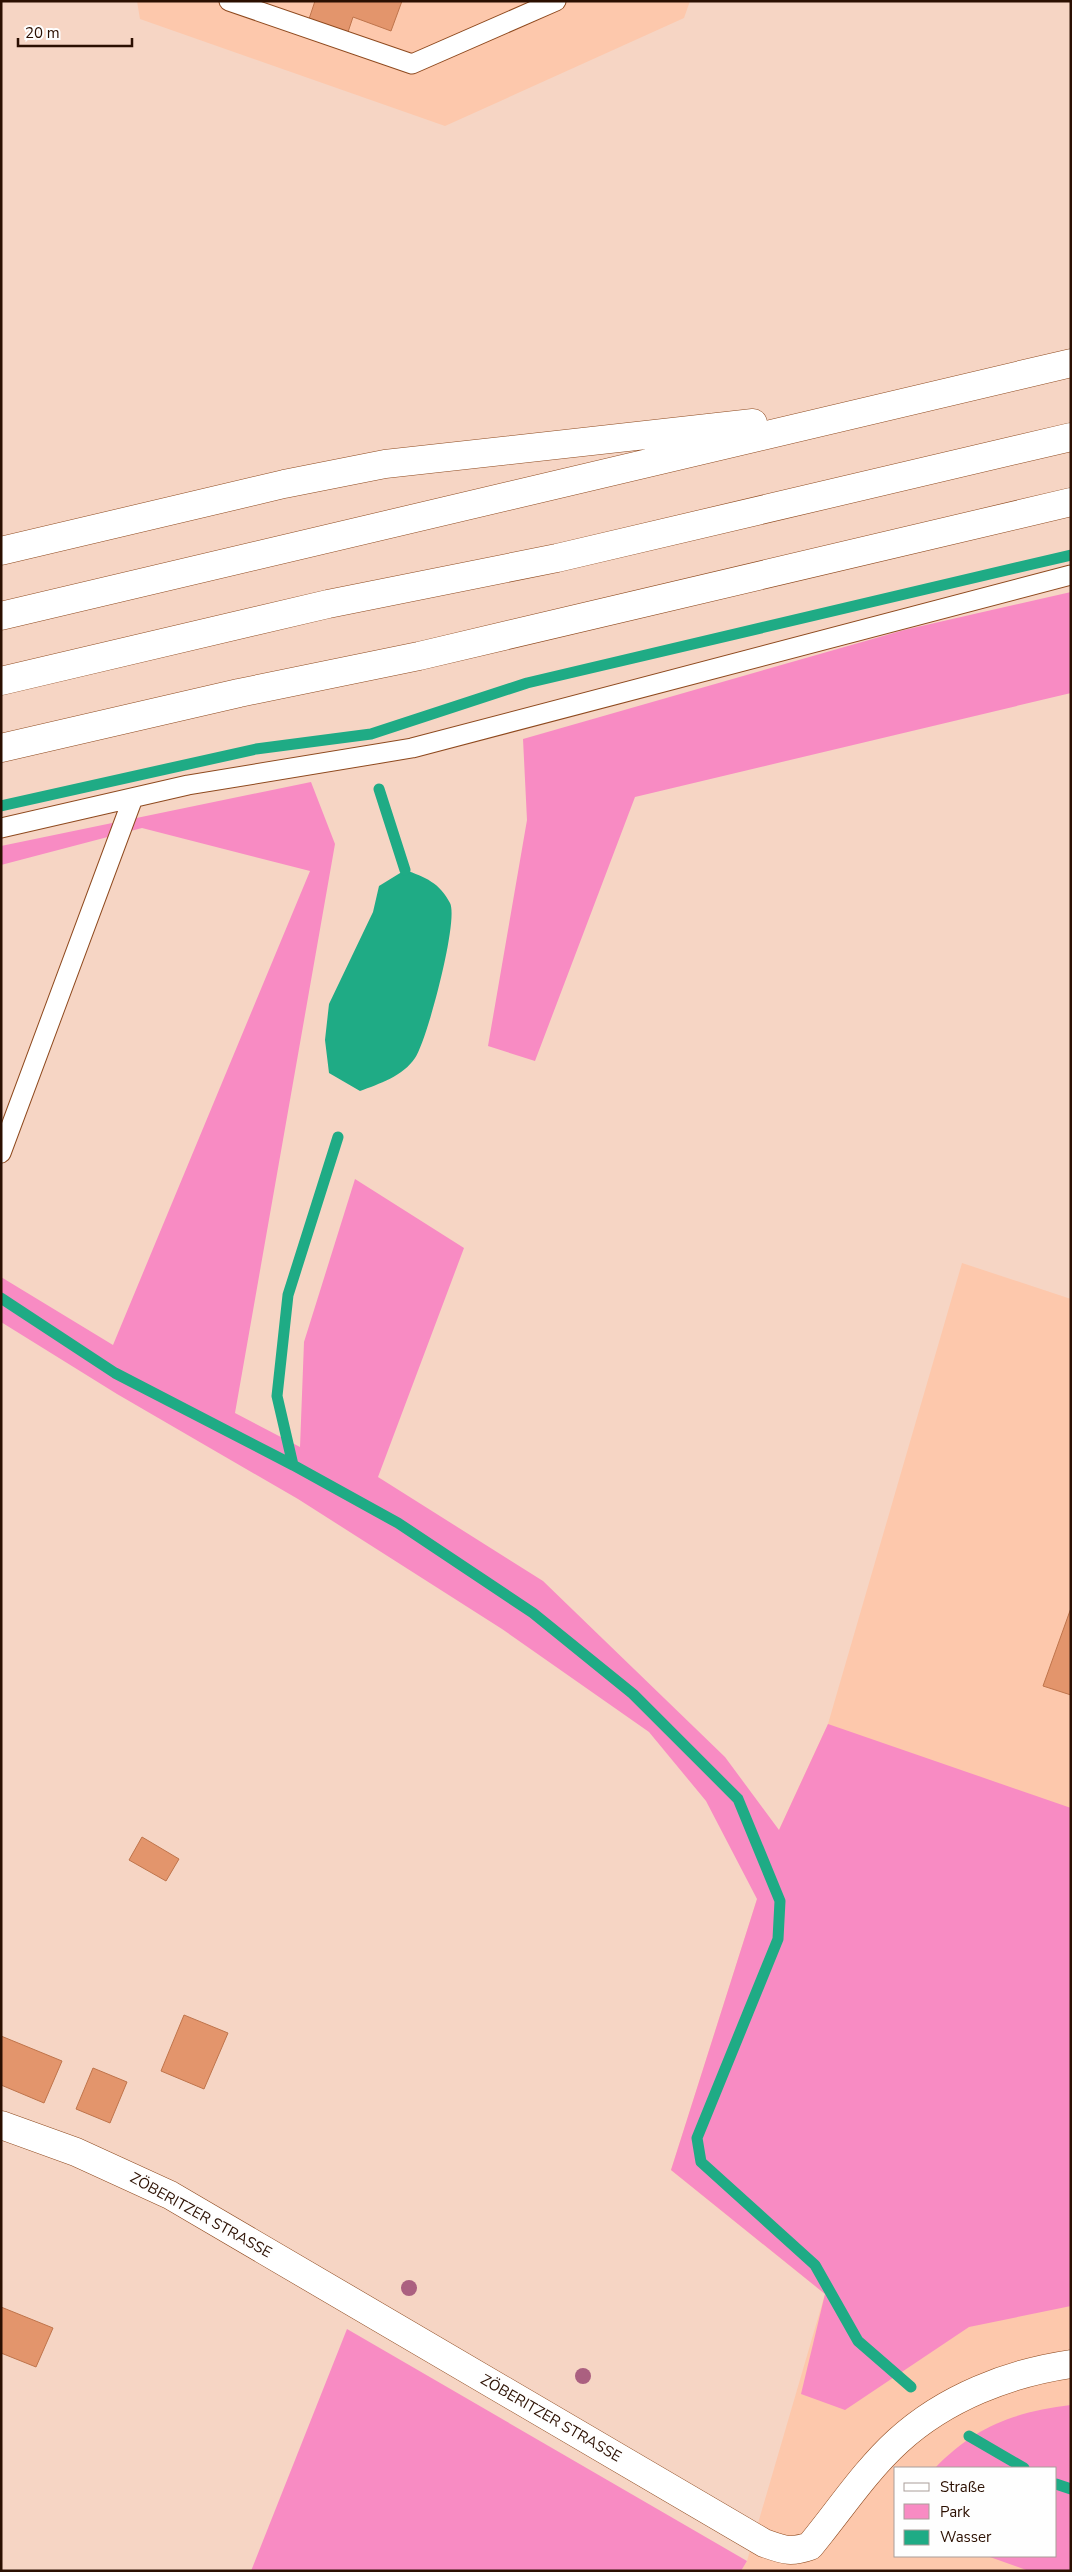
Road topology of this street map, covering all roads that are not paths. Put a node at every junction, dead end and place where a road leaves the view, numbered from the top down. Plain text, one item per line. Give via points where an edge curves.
1 (229, 1) edge
2 (556, 1) edge
3 (1071, 363) edge
4 (876, 409) junction
5 (1071, 437) edge
6 (1071, 502) edge
7 (1, 551) edge
8 (1071, 576) edge
9 (1, 616) edge
10 (1, 681) edge
11 (1, 748) edge
12 (133, 798) junction
13 (1, 828) edge
14 (1, 1153) edge
15 (1, 2125) edge
16 (1071, 2364) edge

1 - 2 lane via 412,64
3 - 4 main road
4 - 7 main road via 385,464 284,484
4 - 9 main road
5 - 10 main road via 557,558 328,604
6 - 11 main road via 420,656 239,693
8 - 12 lane via 412,748 188,785
12 - 13 lane
12 - 14 lane
15 - 16 main road, ZÖBERITZER STRASSE via 76,2152 170,2195 764,2543 783,2550 795,2552 810,2546 872,2468 899,2440 928,2418 968,2395 1011,2377

